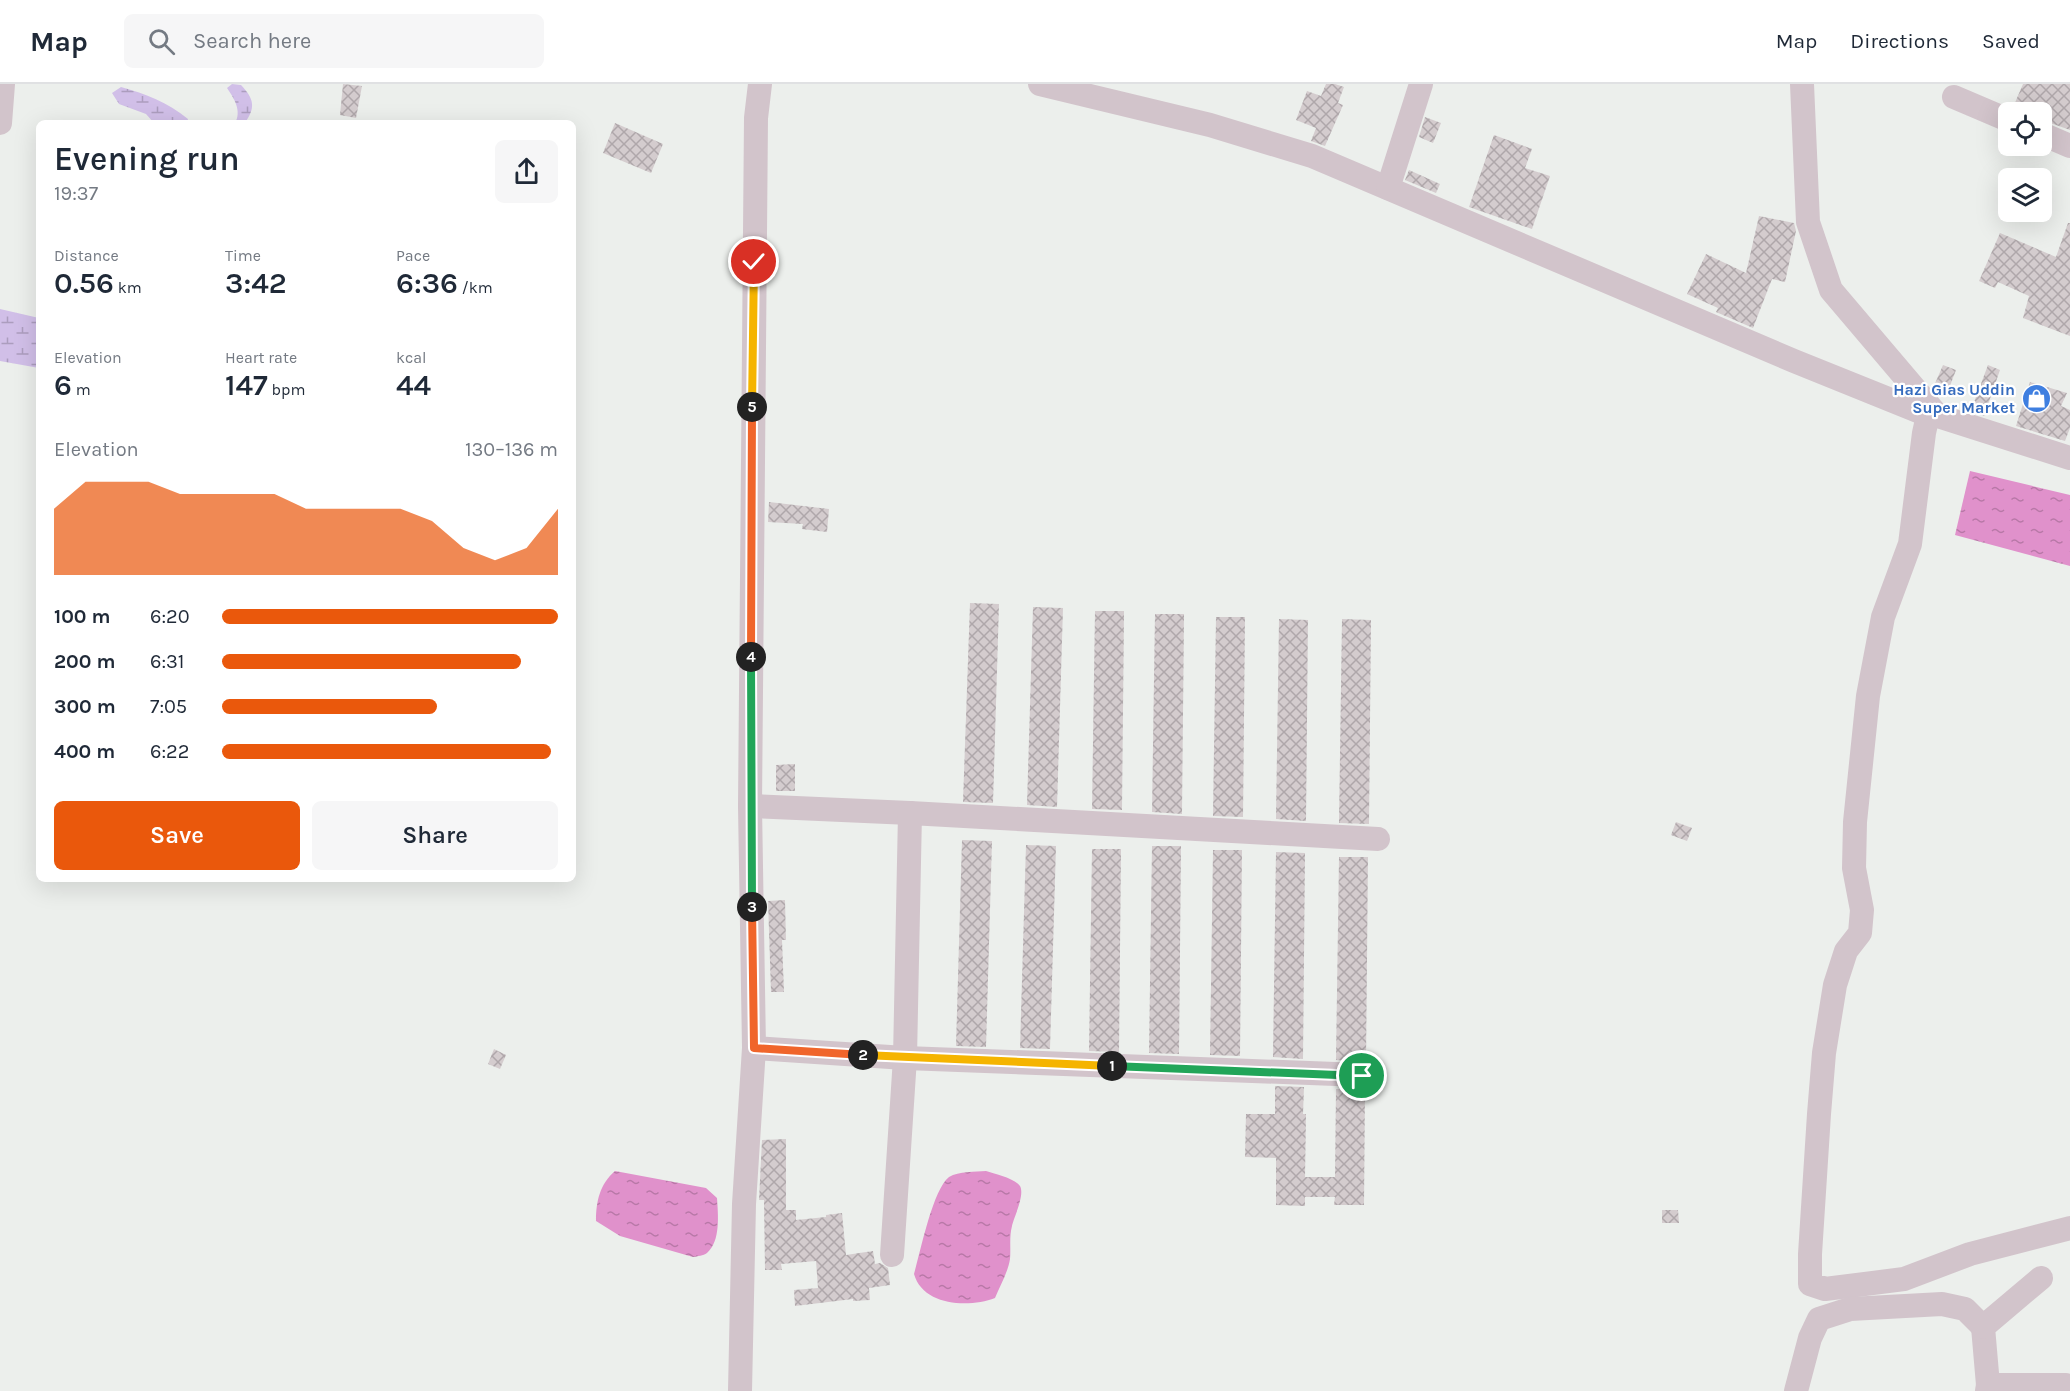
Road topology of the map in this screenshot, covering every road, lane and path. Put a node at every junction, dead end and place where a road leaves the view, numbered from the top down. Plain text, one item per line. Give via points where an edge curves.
1 (3, 84) edge
2 (760, 84) edge
3 (1040, 84) edge
4 (1421, 84) edge
5 (1802, 84) edge
6 (1954, 97) dead end
7 (1998, 116) edge
8 (0, 123) edge
9 (2052, 138) edge
10 (2070, 146) edge
11 (1388, 188) junction
12 (1933, 416) junction
13 (2070, 458) edge
14 (750, 806) junction
15 (910, 813) junction
16 (1378, 839) dead end
17 (754, 1048) junction
18 (905, 1058) junction
19 (1362, 1076) dead end
20 (2070, 1228) edge
21 (892, 1255) dead end
22 (2041, 1278) dead end
23 (1983, 1327) junction
24 (2070, 1387) edge
25 (1988, 1388) edge
26 (740, 1391) edge
27 (1796, 1391) edge

1 - 8 street
2 - 14 street via 756,118
3 - 11 street via 1210,125 1312,156
4 - 11 street
5 - 12 street via 1808,222 1831,290
6 - 7 street
9 - 10 street
11 - 12 street
12 - 13 street
12 - 20 street via 1924,433 1910,544 1883,617 1868,696 1855,822 1854,868 1862,910 1860,933 1846,951 1835,985 1824,1053 1810,1284 1825,1289 1904,1279 1970,1254
14 - 15 street
14 - 17 street
15 - 16 street
15 - 18 street
17 - 18 street
17 - 26 street via 744,1204
18 - 19 street
18 - 21 street
22 - 23 street
23 - 25 street
23 - 27 street via 1965,1309 1942,1304 1850,1309 1819,1319
24 - 25 street

